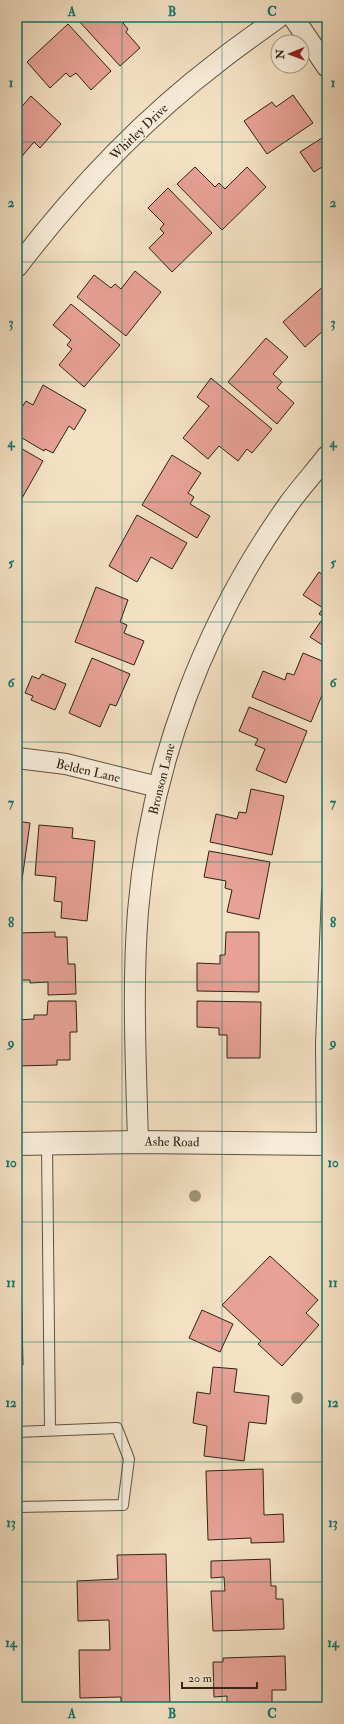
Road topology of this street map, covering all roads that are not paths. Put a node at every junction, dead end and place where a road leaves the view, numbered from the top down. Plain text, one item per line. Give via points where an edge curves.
1 (279, 17) edge
2 (293, 17) edge
3 (327, 67) edge
4 (17, 267) edge
5 (327, 456) edge
6 (17, 758) edge
7 (158, 787) junction
8 (327, 892) edge
9 (138, 1142) junction
10 (17, 1144) edge
11 (47, 1144) junction
12 (325, 1144) edge
13 (50, 1430) junction
14 (17, 1432) edge
15 (17, 1507) edge

1 - 4 street, Whitley Drive via 217,62 155,116 96,173 42,234
2 - 3 street
5 - 7 street, Bronson Lane via 288,505 249,565 216,627 188,692
6 - 7 street, Belden Lane via 66,764
7 - 9 street, Bronson Lane via 145,854 138,910 135,981
8 - 12 lane via 321,1044
9 - 11 street, Ashe Road
9 - 12 street, Ashe Road
10 - 11 street, Ashe Road
11 - 13 lane
13 - 14 lane
13 - 15 lane via 117,1428 129,1459 123,1505

